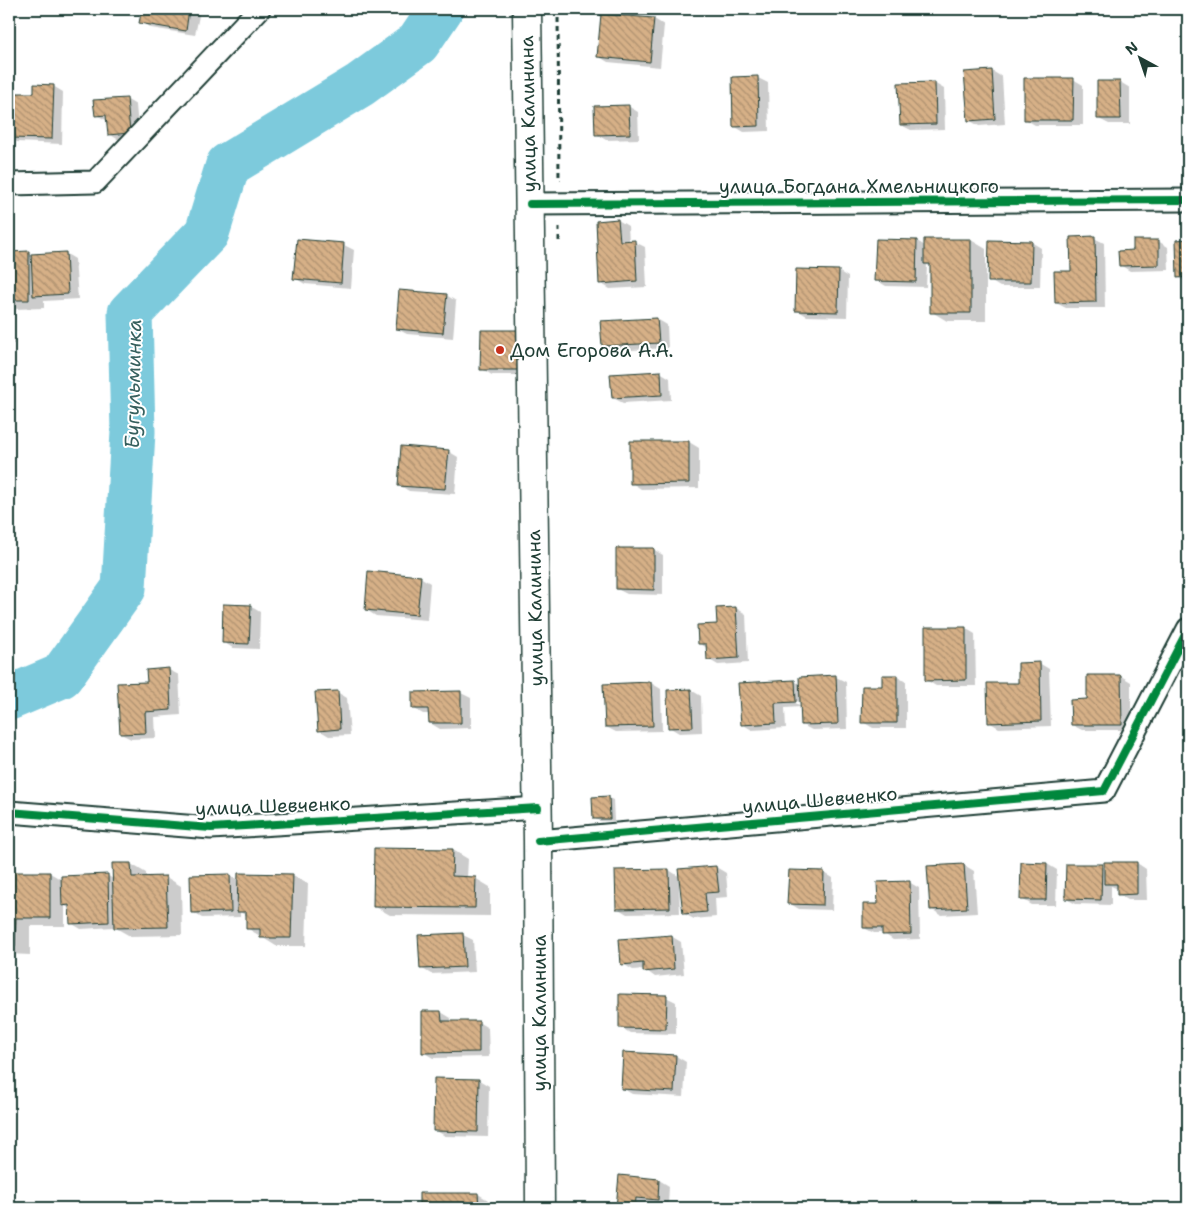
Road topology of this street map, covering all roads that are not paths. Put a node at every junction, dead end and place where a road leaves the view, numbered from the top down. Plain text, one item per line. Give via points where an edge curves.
1 (259, 9) edge
2 (527, 9) edge
3 (9, 184) edge
4 (1188, 200) edge
5 (530, 204) junction
6 (1188, 629) edge
7 (538, 808) junction
8 (9, 812) edge
9 (538, 841) junction
10 (540, 1208) edge

1 - 3 street via 95,182
2 - 5 main road, улица Калинина
4 - 5 street, улица Богдана Хмельницкого
5 - 7 main road, улица Калинина
6 - 9 street, улица Шевченко via 1104,791
7 - 8 street, улица Шевченко via 211,828
7 - 9 main road, улица Калинина
9 - 10 main road, улица Калинина

